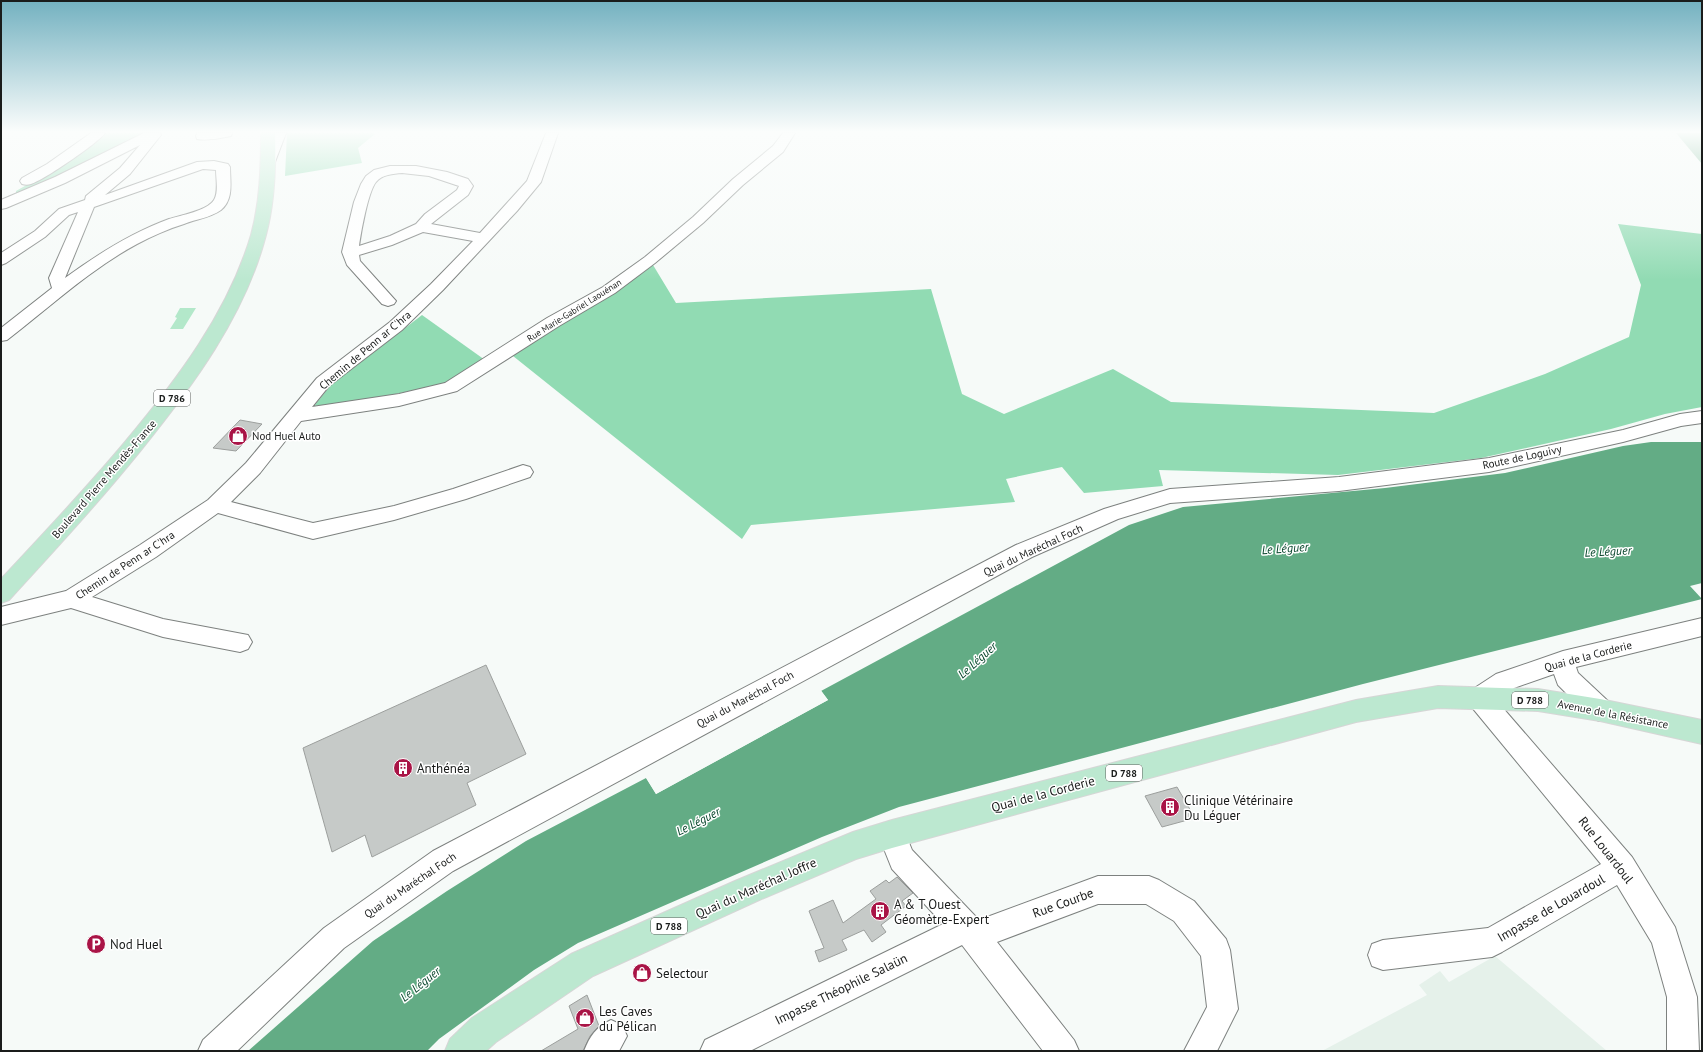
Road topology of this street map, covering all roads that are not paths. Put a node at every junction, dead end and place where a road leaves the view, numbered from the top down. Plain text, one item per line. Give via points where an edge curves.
1 (23, 182) edge
2 (55, 182) edge
3 (112, 182) edge
4 (153, 182) edge
5 (223, 182) edge
6 (266, 182) edge
7 (369, 182) edge
8 (463, 182) edge
9 (534, 182) edge
10 (738, 182) edge
11 (1, 194) edge
12 (86, 204) junction
13 (1, 205) edge
14 (421, 227) junction
15 (483, 238) junction
16 (350, 252) junction
17 (1, 260) edge
18 (60, 289) junction
19 (388, 301) dead end
20 (1, 336) edge
21 (295, 416) junction
22 (1702, 417) edge
23 (523, 472) dead end
24 (1339, 484) joint
25 (215, 505) junction
26 (1, 594) edge
27 (71, 600) junction
28 (1, 601) edge
29 (1, 616) edge
30 (1702, 627) edge
31 (240, 642) dead end
32 (1563, 661) junction
33 (1478, 698) junction
34 (1600, 710) junction
35 (1356, 711) joint
36 (1702, 732) edge
37 (892, 834) junction
38 (1622, 867) junction
39 (969, 932) junction
40 (1383, 955) dead end
41 (1057, 1048) edge
42 (214, 1051) edge
43 (462, 1051) edge
44 (716, 1051) edge
45 (1200, 1051) edge
46 (1683, 1051) edge

1 - 11 street
2 - 13 street
3 - 12 street
4 - 12 street
5 - 18 street via 222,197 218,204 128,241
6 - 26 main road, Boulevard Pierre Mendès-France / D 786 via 263,213 255,248 223,321 200,359 167,405 110,474
7 - 16 street
8 - 14 street via 466,186 463,192
9 - 15 street, Chemin de Penn ar C'hra
10 - 21 street, Rue Marie-Gabriel Laouénan via 698,220 609,290 553,322 451,387 399,400
12 - 17 street via 64,212 40,234
12 - 18 street via 86,211 57,278
14 - 15 street
14 - 16 street via 392,240
15 - 21 street, Chemin de Penn ar C'hra via 396,326 323,382
16 - 19 street via 353,262
18 - 20 street
21 - 25 street, Chemin de Penn ar C'hra via 253,468
22 - 24 street, Route de Loguivy via 1489,465
23 - 25 street via 459,494 314,531
24 - 42 street, Quai du Maréchal Foch via 1170,496 1111,514 1024,551 443,861 334,938
25 - 27 street, Chemin de Penn ar C'hra
27 - 28 street, Chemin de Penn ar C'hra
27 - 29 street, Chemin de Penn ar C'hra
27 - 31 street via 163,628
30 - 32 street, Quai de la Corderie
32 - 33 street, Quai de la Corderie via 1506,681
32 - 34 street via 1567,678
33 - 34 main road, Avenue de la Résistance / D 788 via 1538,700
33 - 35 main road, Avenue de la Résistance / D 788 via 1438,697
33 - 38 street, Rue Louardoul
34 - 36 main road, Avenue de la Résistance / D 788
35 - 37 main road, Quai de la Corderie / D 788
37 - 39 street via 902,859
37 - 43 main road, Quai du Maréchal Joffre / D 788 via 853,846 767,882 582,965 484,1030
38 - 40 street, Impasse de Louardoul via 1492,942
38 - 46 street, Rue Louardoul via 1665,937 1682,996
39 - 41 street
39 - 44 street, Impasse Théophile Salaün
39 - 45 street, Rue Courbe via 1098,890 1150,890 1184,911 1215,950 1223,1009

